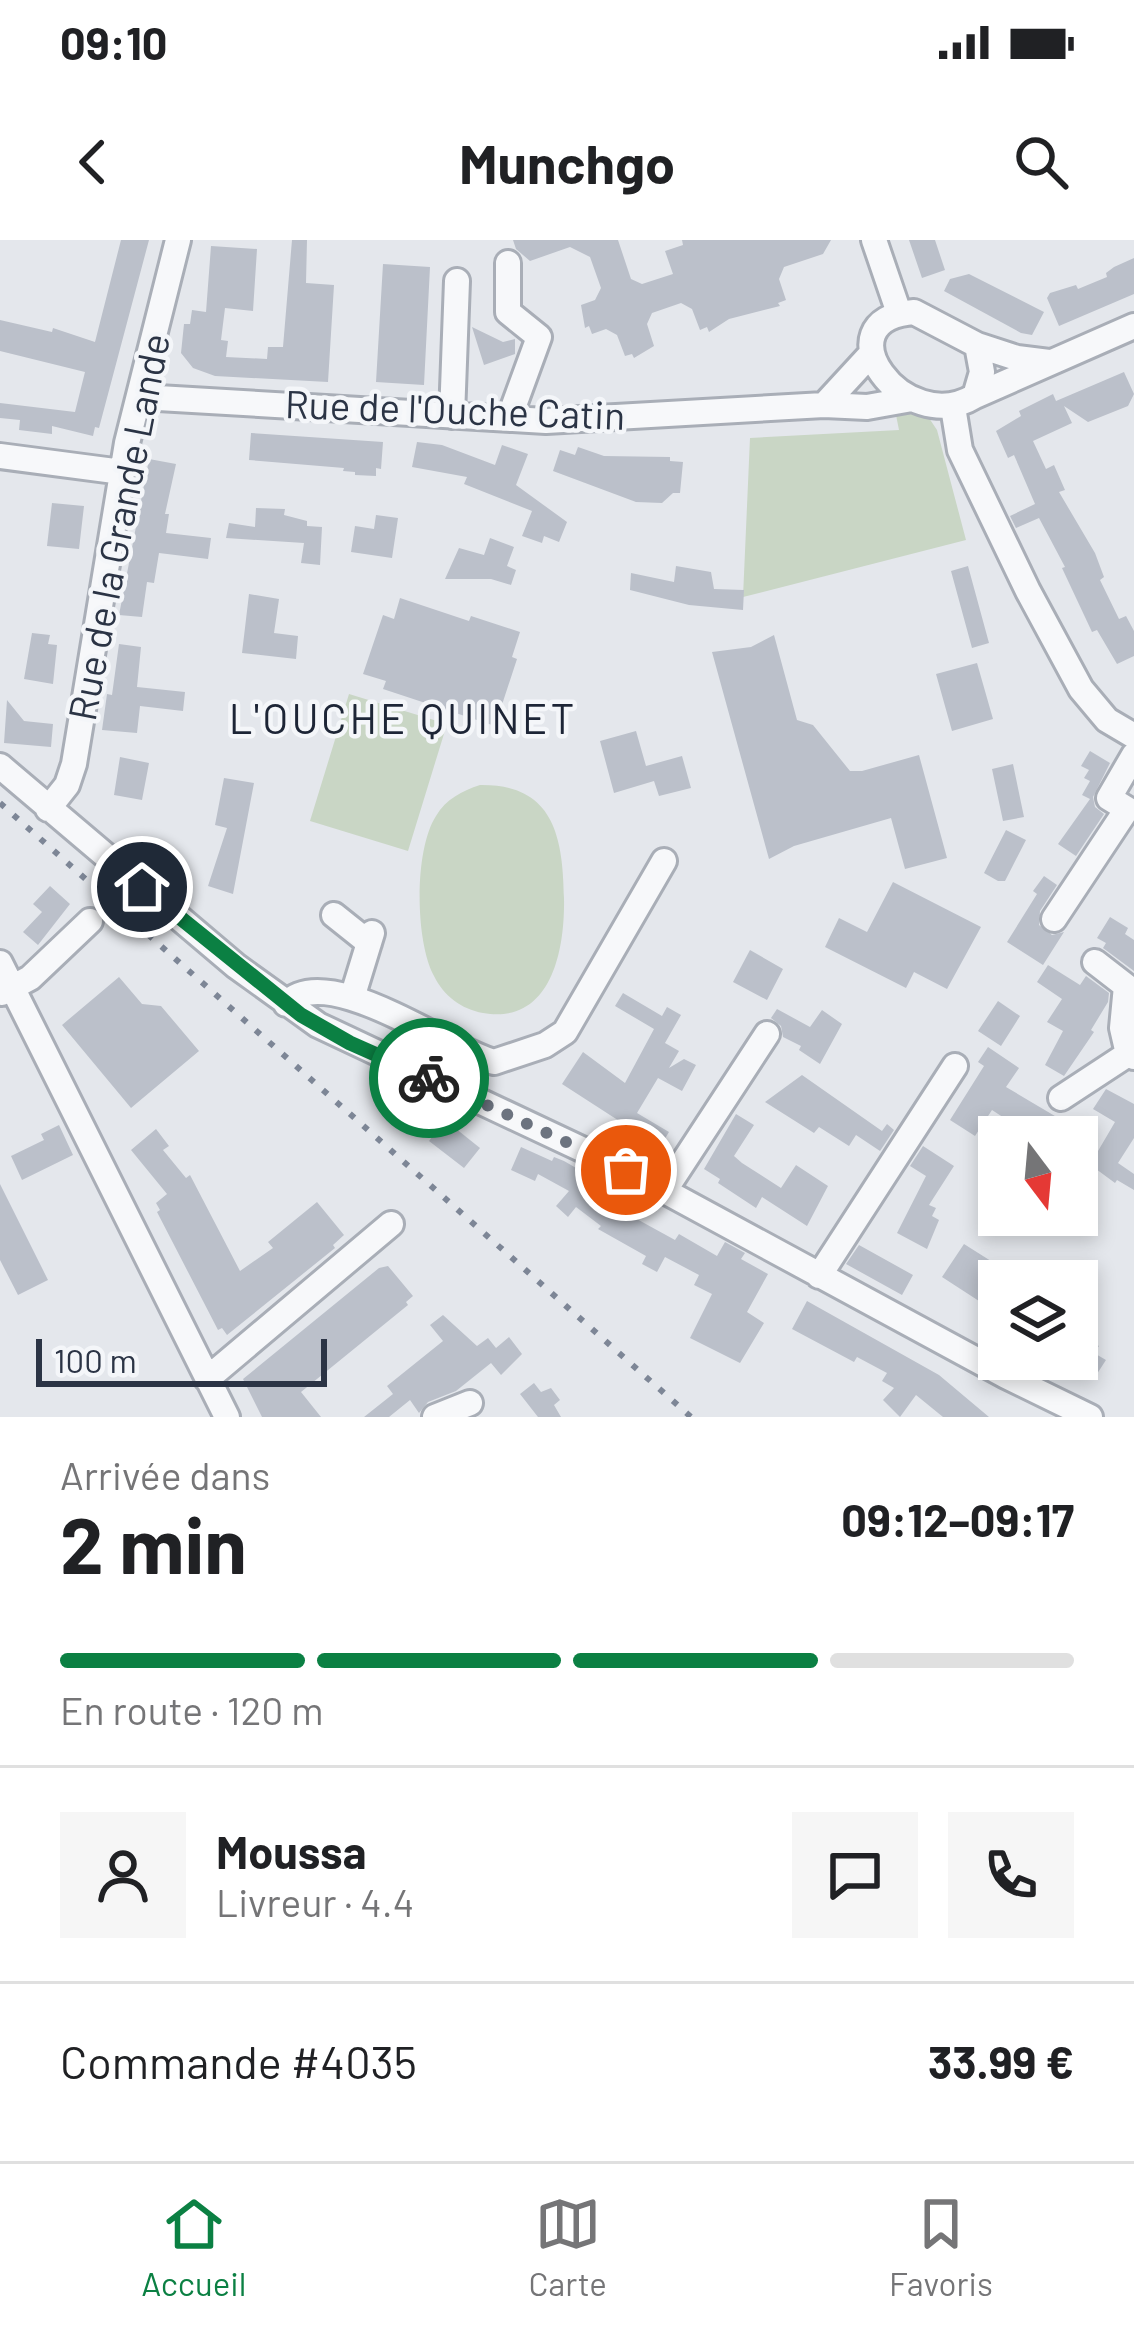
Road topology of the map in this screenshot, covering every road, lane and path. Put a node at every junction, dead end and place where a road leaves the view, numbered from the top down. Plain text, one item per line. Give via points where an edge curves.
1 (178, 240) edge
2 (874, 240) edge
3 (508, 263) dead end
4 (457, 281) dead end
5 (899, 313) junction
6 (1134, 326) edge
7 (977, 345) junction
8 (870, 356) junction
9 (1049, 362) junction
10 (142, 397) junction
11 (912, 399) junction
12 (964, 401) junction
13 (824, 405) junction
14 (452, 416) junction
15 (509, 419) junction
16 (0, 455) edge
17 (122, 472) junction
18 (1134, 736) edge
19 (1134, 755) edge
20 (0, 766) edge
21 (48, 808) junction
22 (664, 861) dead end
23 (334, 915) dead end
24 (1054, 919) dead end
25 (90, 921) dead end
26 (1095, 962) dead end
27 (0, 963) edge
28 (7, 990) edge
29 (352, 998) junction
30 (286, 1004) junction
31 (766, 1034) dead end
32 (1131, 1056) edge
33 (494, 1062) junction
34 (955, 1066) dead end
35 (1061, 1097) dead end
36 (493, 1106) junction
37 (665, 1190) junction
38 (392, 1224) dead end
39 (819, 1276) junction
40 (207, 1378) junction
41 (470, 1402) dead end
42 (226, 1417) edge
43 (435, 1417) edge
44 (1090, 1417) edge

1 - 10 street, Rue de la Grande Lande
2 - 5 street
3 - 15 street via 508,312 539,337
4 - 14 street
5 - 7 street via 914,312
5 - 8 street via 875,332
6 - 9 street
7 - 9 street
7 - 12 street via 982,372
8 - 11 street via 885,380
8 - 13 street
9 - 12 street
10 - 14 street, Rue de l'Ouche Catin
10 - 17 street, Rue de la Grande Lande
11 - 12 street
11 - 13 street, Rue de l'Ouche Catin
12 - 18 street via 961,450 1070,670 1107,720
13 - 15 street, Rue de l'Ouche Catin
14 - 15 street, Rue de l'Ouche Catin
16 - 17 street
17 - 21 street, Rue de la Grande Lande via 74,764
19 - 24 street via 1109,798 1127,809
20 - 21 street
21 - 30 street
22 - 33 street via 560,1037
23 - 29 street via 370,938
25 - 28 street
26 - 32 street via 1126,986
27 - 28 street
28 - 40 street
29 - 30 street via 316,989
29 - 33 street
30 - 36 street via 350,1043
31 - 37 street
32 - 35 street
33 - 36 street
34 - 39 street
36 - 37 street
37 - 39 street
38 - 40 street
39 - 44 street
40 - 42 street
41 - 43 street

